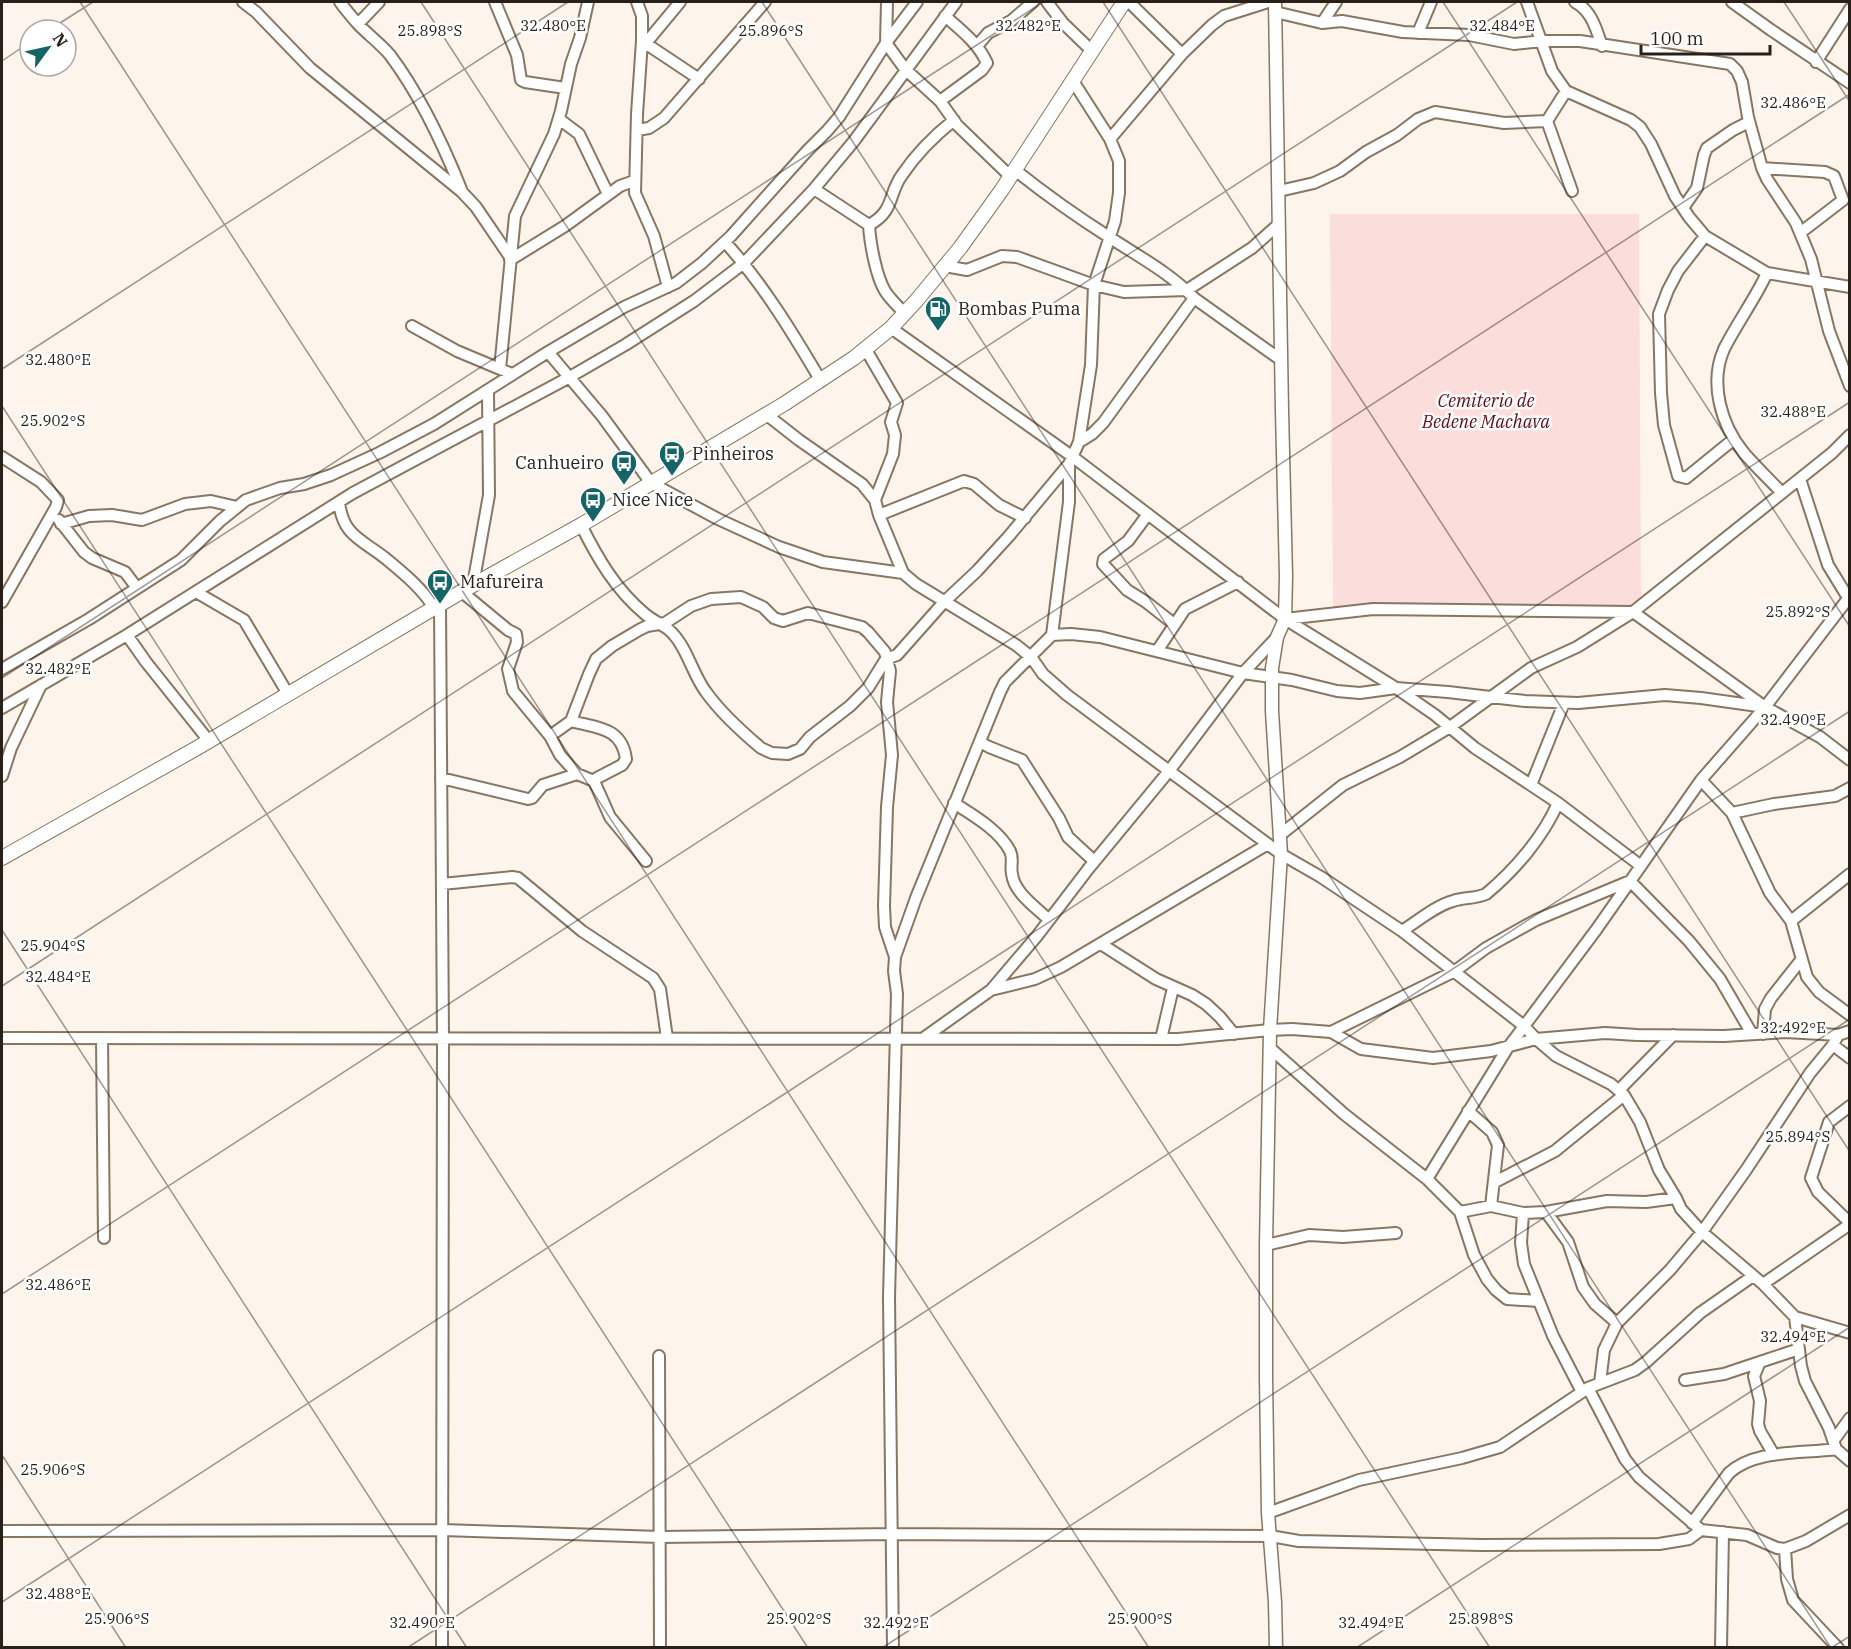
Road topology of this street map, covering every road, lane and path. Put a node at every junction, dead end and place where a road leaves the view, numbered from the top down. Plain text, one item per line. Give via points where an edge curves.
1 (243, 2) edge
2 (340, 2) edge
3 (379, 2) edge
4 (495, 2) edge
5 (588, 2) edge
6 (637, 2) edge
7 (681, 2) edge
8 (765, 2) edge
9 (887, 2) edge
10 (918, 2) edge
11 (956, 2) edge
12 (1034, 2) edge
13 (1047, 2) edge
14 (1127, 2) edge
15 (1336, 2) edge
16 (1431, 2) edge
17 (1527, 2) edge
18 (1575, 2) edge
19 (1732, 2) edge
20 (1273, 5) edge
21 (1850, 9) edge
22 (945, 16) junction
23 (1322, 23) junction
24 (358, 24) junction
25 (1418, 33) junction
26 (1542, 41) junction
27 (644, 42) junction
28 (886, 43) junction
29 (977, 46) junction
30 (1602, 46) junction
31 (1092, 51) junction
32 (1182, 54) junction
33 (1816, 62) junction
34 (905, 69) junction
35 (699, 79) junction
36 (1073, 81) junction
37 (1850, 83) edge
38 (565, 88) junction
39 (1566, 91) junction
40 (940, 101) junction
41 (559, 119) junction
42 (954, 120) junction
43 (1547, 121) junction
44 (1749, 122) junction
45 (637, 130) junction
46 (1110, 139) junction
47 (1762, 168) junction
48 (1013, 173) junction
49 (634, 181) junction
50 (814, 189) junction
51 (1279, 191) junction
52 (1572, 191) dead end
53 (462, 192) junction
54 (608, 194) junction
55 (1683, 208) junction
56 (1279, 224) junction
57 (869, 225) junction
58 (1800, 233) junction
59 (1705, 236) junction
60 (1110, 238) junction
61 (725, 242) junction
62 (510, 258) junction
63 (744, 263) junction
64 (945, 266) junction
65 (1767, 273) junction
66 (1817, 282) junction
67 (1848, 283) edge
68 (1094, 285) junction
69 (668, 287) junction
70 (1191, 294) junction
71 (904, 313) junction
72 (412, 326) dead end
73 (891, 328) junction
74 (866, 348) junction
75 (548, 352) junction
76 (1281, 360) junction
77 (500, 369) junction
78 (512, 374) junction
79 (568, 378) junction
80 (821, 381) junction
81 (1850, 386) edge
82 (488, 391) junction
83 (767, 415) junction
84 (489, 420) junction
85 (1850, 435) edge
86 (1734, 439) junction
87 (1079, 442) junction
88 (2, 457) edge
89 (1071, 460) junction
90 (1800, 479) junction
91 (651, 483) junction
92 (1782, 493) junction
93 (875, 500) junction
94 (339, 502) junction
95 (237, 507) junction
96 (53, 513) junction
97 (1148, 514) junction
98 (879, 515) junction
99 (1024, 518) junction
100 (61, 524) junction
101 (581, 525) junction
102 (903, 573) junction
103 (1238, 582) junction
104 (136, 588) junction
105 (467, 589) junction
106 (196, 592) junction
107 (1849, 598) edge
108 (2, 602) edge
109 (944, 603) junction
110 (437, 606) junction
111 (1633, 612) junction
112 (1285, 619) junction
113 (1174, 624) junction
114 (658, 625) junction
115 (127, 635) junction
116 (1052, 635) junction
117 (1277, 637) junction
118 (1157, 651) junction
119 (1031, 657) junction
120 (886, 660) junction
121 (2, 669) edge
122 (1243, 673) junction
123 (1272, 677) junction
124 (41, 685) junction
125 (1396, 688) junction
126 (288, 694) junction
127 (1490, 697) junction
128 (1564, 703) junction
129 (1765, 707) junction
130 (2, 708) edge
131 (571, 721) junction
132 (1450, 727) junction
133 (550, 736) junction
134 (209, 741) junction
135 (980, 742) junction
136 (1850, 760) edge
137 (1169, 771) junction
138 (578, 774) junction
139 (2, 776) edge
140 (441, 778) junction
141 (1701, 780) junction
142 (594, 781) junction
143 (1531, 785) junction
144 (1850, 788) edge
145 (954, 803) junction
146 (1558, 803) junction
147 (1732, 813) junction
148 (1280, 835) junction
149 (1268, 844) junction
150 (1281, 854) junction
151 (2, 858) edge
152 (646, 861) dead end
153 (1094, 861) junction
154 (1641, 866) junction
155 (1850, 874) edge
156 (1630, 881) junction
157 (442, 885) junction
158 (1049, 920) junction
159 (1791, 921) junction
160 (1402, 931) junction
161 (1101, 944) junction
162 (895, 957) junction
163 (1801, 960) junction
164 (1455, 971) junction
165 (1173, 988) junction
166 (991, 990) junction
167 (1850, 1015) edge
168 (1524, 1026) junction
169 (1270, 1030) junction
170 (1850, 1031) edge
171 (1331, 1032) junction
172 (1234, 1034) junction
173 (1758, 1034) junction
174 (1673, 1035) junction
175 (895, 1037) junction
176 (2, 1038) edge
177 (102, 1038) junction
178 (667, 1038) junction
179 (925, 1038) junction
180 (443, 1039) junction
181 (1161, 1039) junction
182 (1536, 1039) junction
183 (1835, 1040) junction
184 (1270, 1048) junction
185 (1507, 1048) junction
186 (1850, 1058) edge
187 (1621, 1093) junction
188 (1850, 1106) edge
189 (1468, 1111) junction
190 (1427, 1179) junction
191 (1495, 1182) junction
192 (1676, 1198) junction
193 (1491, 1206) junction
194 (1460, 1212) junction
195 (1546, 1212) junction
196 (1523, 1213) junction
197 (1850, 1223) edge
198 (1702, 1232) junction
199 (1396, 1233) dead end
200 (104, 1238) dead end
201 (1266, 1245) junction
202 (1753, 1276) junction
203 (1762, 1284) junction
204 (1538, 1301) junction
205 (1795, 1317) junction
206 (1617, 1323) junction
207 (1850, 1333) edge
208 (1799, 1349) junction
209 (659, 1356) dead end
210 (1760, 1362) junction
211 (1686, 1380) dead end
212 (1600, 1383) junction
213 (1585, 1390) junction
214 (1850, 1418) edge
215 (1835, 1445) junction
216 (1774, 1455) junction
217 (1850, 1461) edge
218 (1268, 1513) junction
219 (1850, 1515) edge
220 (1692, 1522) junction
221 (443, 1530) junction
222 (1701, 1530) junction
223 (2, 1532) edge
224 (1723, 1532) junction
225 (891, 1534) junction
226 (1270, 1536) junction
227 (660, 1537) junction
228 (1785, 1549) junction
229 (442, 1647) edge
230 (660, 1647) edge
231 (893, 1647) edge
232 (1276, 1647) edge
233 (1720, 1647) edge
234 (1838, 1647) edge

1 - 53 street via 310,68
2 - 24 street
3 - 24 street
4 - 38 street via 517,56 521,80
5 - 38 street
6 - 27 street
7 - 27 street
8 - 35 street
9 - 28 street
10 - 28 street
11 - 22 street
12 - 29 street via 988,33
13 - 31 street
14 - 31 main road
14 - 32 street
15 - 23 street
16 - 25 street
17 - 26 street
18 - 30 street via 1592,17
19 - 33 street
20 - 23 street
20 - 32 street via 1224,16
20 - 51 street
21 - 33 street
22 - 29 street
22 - 34 street
23 - 25 street via 1342,21
24 - 53 street via 381,45 402,74
25 - 26 street via 1470,35 1514,44
26 - 30 street via 1580,41
26 - 39 street via 1552,71
27 - 35 street
27 - 45 street
28 - 34 street
28 - 61 street via 839,117
29 - 40 street via 987,63
30 - 44 street via 1730,64 1742,82
31 - 36 main road
32 - 46 street
33 - 37 street
34 - 40 street
34 - 50 street
35 - 45 street via 664,118 649,128
36 - 46 street
36 - 48 main road
38 - 41 street
39 - 43 street
39 - 55 street via 1640,127
40 - 42 street
41 - 54 street via 579,134
41 - 62 street via 515,216
42 - 48 street
42 - 57 street via 936,134 902,174 888,208
43 - 51 street via 1504,123 1435,112 1418,119 1340,171 1314,183
43 - 52 street
44 - 47 street
44 - 55 street via 1707,148 1697,189
45 - 49 street
46 - 60 street via 1119,161 1118,203
47 - 58 street
47 - 58 street via 1834,176 1843,200
48 - 60 street
48 - 64 main road
49 - 54 street
49 - 69 street
50 - 57 street
50 - 63 street
51 - 56 street
53 - 62 street
54 - 62 street via 565,226
55 - 59 street
56 - 70 street
56 - 76 street
57 - 71 street via 878,276
58 - 66 street
59 - 65 street
59 - 86 street via 1678,272 1659,314 1664,426 1681,478
60 - 68 street
60 - 70 street via 1142,256
61 - 63 street
61 - 69 street
62 - 77 street
63 - 79 street via 694,301
63 - 80 street
64 - 68 street via 967,270 1002,256 1017,257
64 - 71 main road
65 - 66 street
65 - 86 street via 1723,351 1718,372 1717,392
66 - 67 street
66 - 81 street
68 - 70 street via 1124,292
68 - 87 street via 1091,365
69 - 75 street
70 - 76 street
70 - 87 street via 1102,423
71 - 73 main road
72 - 77 street
73 - 74 main road
73 - 89 street
74 - 80 main road
74 - 93 street via 897,403 891,422 895,435 893,454
75 - 78 street
75 - 79 street
76 - 112 street
77 - 78 street
78 - 82 street
79 - 84 street
79 - 91 street via 602,416
80 - 83 main road
82 - 84 street
82 - 95 street via 379,453 331,475 280,488
83 - 91 main road
83 - 93 street via 862,484
84 - 94 street
84 - 105 street via 489,495
85 - 90 street
86 - 92 street
87 - 89 street
88 - 96 street via 53,493 58,500
89 - 97 street
89 - 99 street
89 - 116 street
90 - 92 street
90 - 107 street via 1828,564
91 - 101 main road
91 - 102 street via 779,548 823,562
92 - 111 street
93 - 98 street
94 - 106 street
94 - 110 street via 343,521 357,539 382,556
95 - 100 street via 211,501 186,504 142,520 88,516
95 - 104 street via 181,560
96 - 100 street
96 - 108 street
97 - 103 street
97 - 113 street via 1128,541 1103,564 1127,590
98 - 99 street via 964,481
98 - 102 street
99 - 109 street
100 - 104 street via 84,552 125,572
101 - 105 main road
101 - 114 street via 613,580
102 - 109 street
103 - 112 street
103 - 113 street via 1185,609
104 - 121 street
105 - 110 main road
105 - 133 street via 516,634 508,669 510,681 517,697
106 - 115 street
106 - 126 street via 244,620
107 - 129 street
109 - 119 street via 981,622
109 - 120 street via 897,656
110 - 126 main road
110 - 140 street
111 - 112 street via 1373,609
111 - 127 street via 1576,647 1531,668
111 - 129 street
112 - 117 street
112 - 125 street
113 - 118 street
114 - 120 street via 711,599 741,597 783,621 808,612 862,627 885,652
114 - 120 street via 668,629 678,642 706,692 748,737 772,753 788,754 800,749 868,688
114 - 131 street via 639,630 596,659
115 - 124 street
115 - 134 street
116 - 118 street via 1100,637
116 - 119 street
117 - 122 street
117 - 123 street
118 - 122 street
119 - 135 street via 1005,682
119 - 137 street via 1067,695
120 - 162 street via 890,671 887,702 892,755 884,906 885,927
122 - 123 street
122 - 137 street
123 - 125 street via 1337,691 1360,693
123 - 148 street
124 - 130 street
124 - 139 street
125 - 127 street
125 - 132 street
126 - 134 main road
127 - 128 street
127 - 132 street
128 - 129 street via 1665,694
128 - 143 street
129 - 136 street via 1820,737
129 - 141 street
131 - 133 street
131 - 142 street via 608,730 621,740 625,750 622,765
132 - 143 street
132 - 148 street via 1343,785
133 - 138 street via 560,755
134 - 151 main road
135 - 145 street
135 - 153 street via 1022,760 1068,837
137 - 149 street
137 - 153 street
138 - 140 street via 543,784 528,799
138 - 142 street
140 - 157 street
141 - 147 street
141 - 154 street
142 - 152 street via 610,817
143 - 146 street
144 - 147 street via 1835,795
145 - 158 street via 1003,842 1011,852 1013,879 1023,895
145 - 162 street
146 - 154 street
146 - 160 street via 1544,830 1486,894 1454,900
147 - 159 street via 1770,893
148 - 150 street
149 - 150 street
149 - 161 street
150 - 160 street
150 - 169 street
153 - 158 street
154 - 156 street
155 - 159 street
156 - 164 street via 1536,920
156 - 168 street
156 - 173 street via 1689,941
157 - 178 street via 518,878 582,931 653,978 660,989
157 - 180 street
158 - 166 street
159 - 163 street
160 - 164 street
161 - 165 street
161 - 166 street via 1035,978
162 - 175 street
163 - 167 street via 1807,977 1819,992
163 - 173 street via 1771,998
164 - 168 street
164 - 171 street
165 - 172 street via 1206,1004
165 - 181 street
166 - 179 street
168 - 182 street
168 - 185 street
169 - 171 street
169 - 172 street
169 - 184 street
170 - 183 street
171 - 185 street via 1361,1048 1432,1058
172 - 181 street
173 - 174 street
173 - 183 street via 1786,1032
174 - 182 street via 1605,1033
174 - 187 street
175 - 178 street
175 - 179 street
175 - 225 street via 889,1297
176 - 177 street
177 - 180 street
177 - 200 street
178 - 180 street
179 - 181 street
180 - 221 street
182 - 185 street
182 - 187 street via 1557,1056
183 - 186 street
183 - 198 street
184 - 190 street via 1344,1114
184 - 201 street
185 - 189 street
187 - 191 street via 1555,1151
187 - 192 street via 1640,1122 1659,1170
188 - 197 street via 1829,1122 1811,1178 1818,1192
189 - 190 street
189 - 191 street via 1496,1138
190 - 194 street
191 - 193 street
192 - 195 street via 1607,1201
192 - 198 street via 1686,1218
193 - 194 street
193 - 196 street
194 - 204 street via 1474,1255 1496,1290 1507,1299
195 - 196 street
195 - 206 street via 1568,1242 1583,1287
196 - 204 street via 1524,1264
197 - 203 street
198 - 202 street
198 - 206 street
199 - 201 street via 1309,1235
201 - 218 street
202 - 203 street
202 - 212 street via 1700,1314 1635,1370
203 - 205 street
204 - 213 street via 1553,1336
205 - 207 street
205 - 208 street
206 - 212 street via 1604,1350
208 - 210 street
208 - 215 street via 1805,1381
209 - 227 street
210 - 211 street via 1724,1374
210 - 216 street via 1754,1376 1760,1401 1758,1424
212 - 213 street
213 - 218 street via 1500,1447 1359,1480
213 - 220 street via 1625,1459
214 - 215 street
215 - 216 street
215 - 217 street
216 - 220 street via 1728,1473
218 - 226 street
219 - 228 street
220 - 222 street
221 - 223 street
221 - 227 street
221 - 229 street
222 - 224 street
222 - 226 street via 1689,1539 1659,1544 1459,1545 1299,1541
224 - 228 street via 1747,1535
224 - 233 street
225 - 226 street
225 - 227 street
225 - 231 street
226 - 232 street
227 - 230 street
228 - 234 street via 1793,1600

